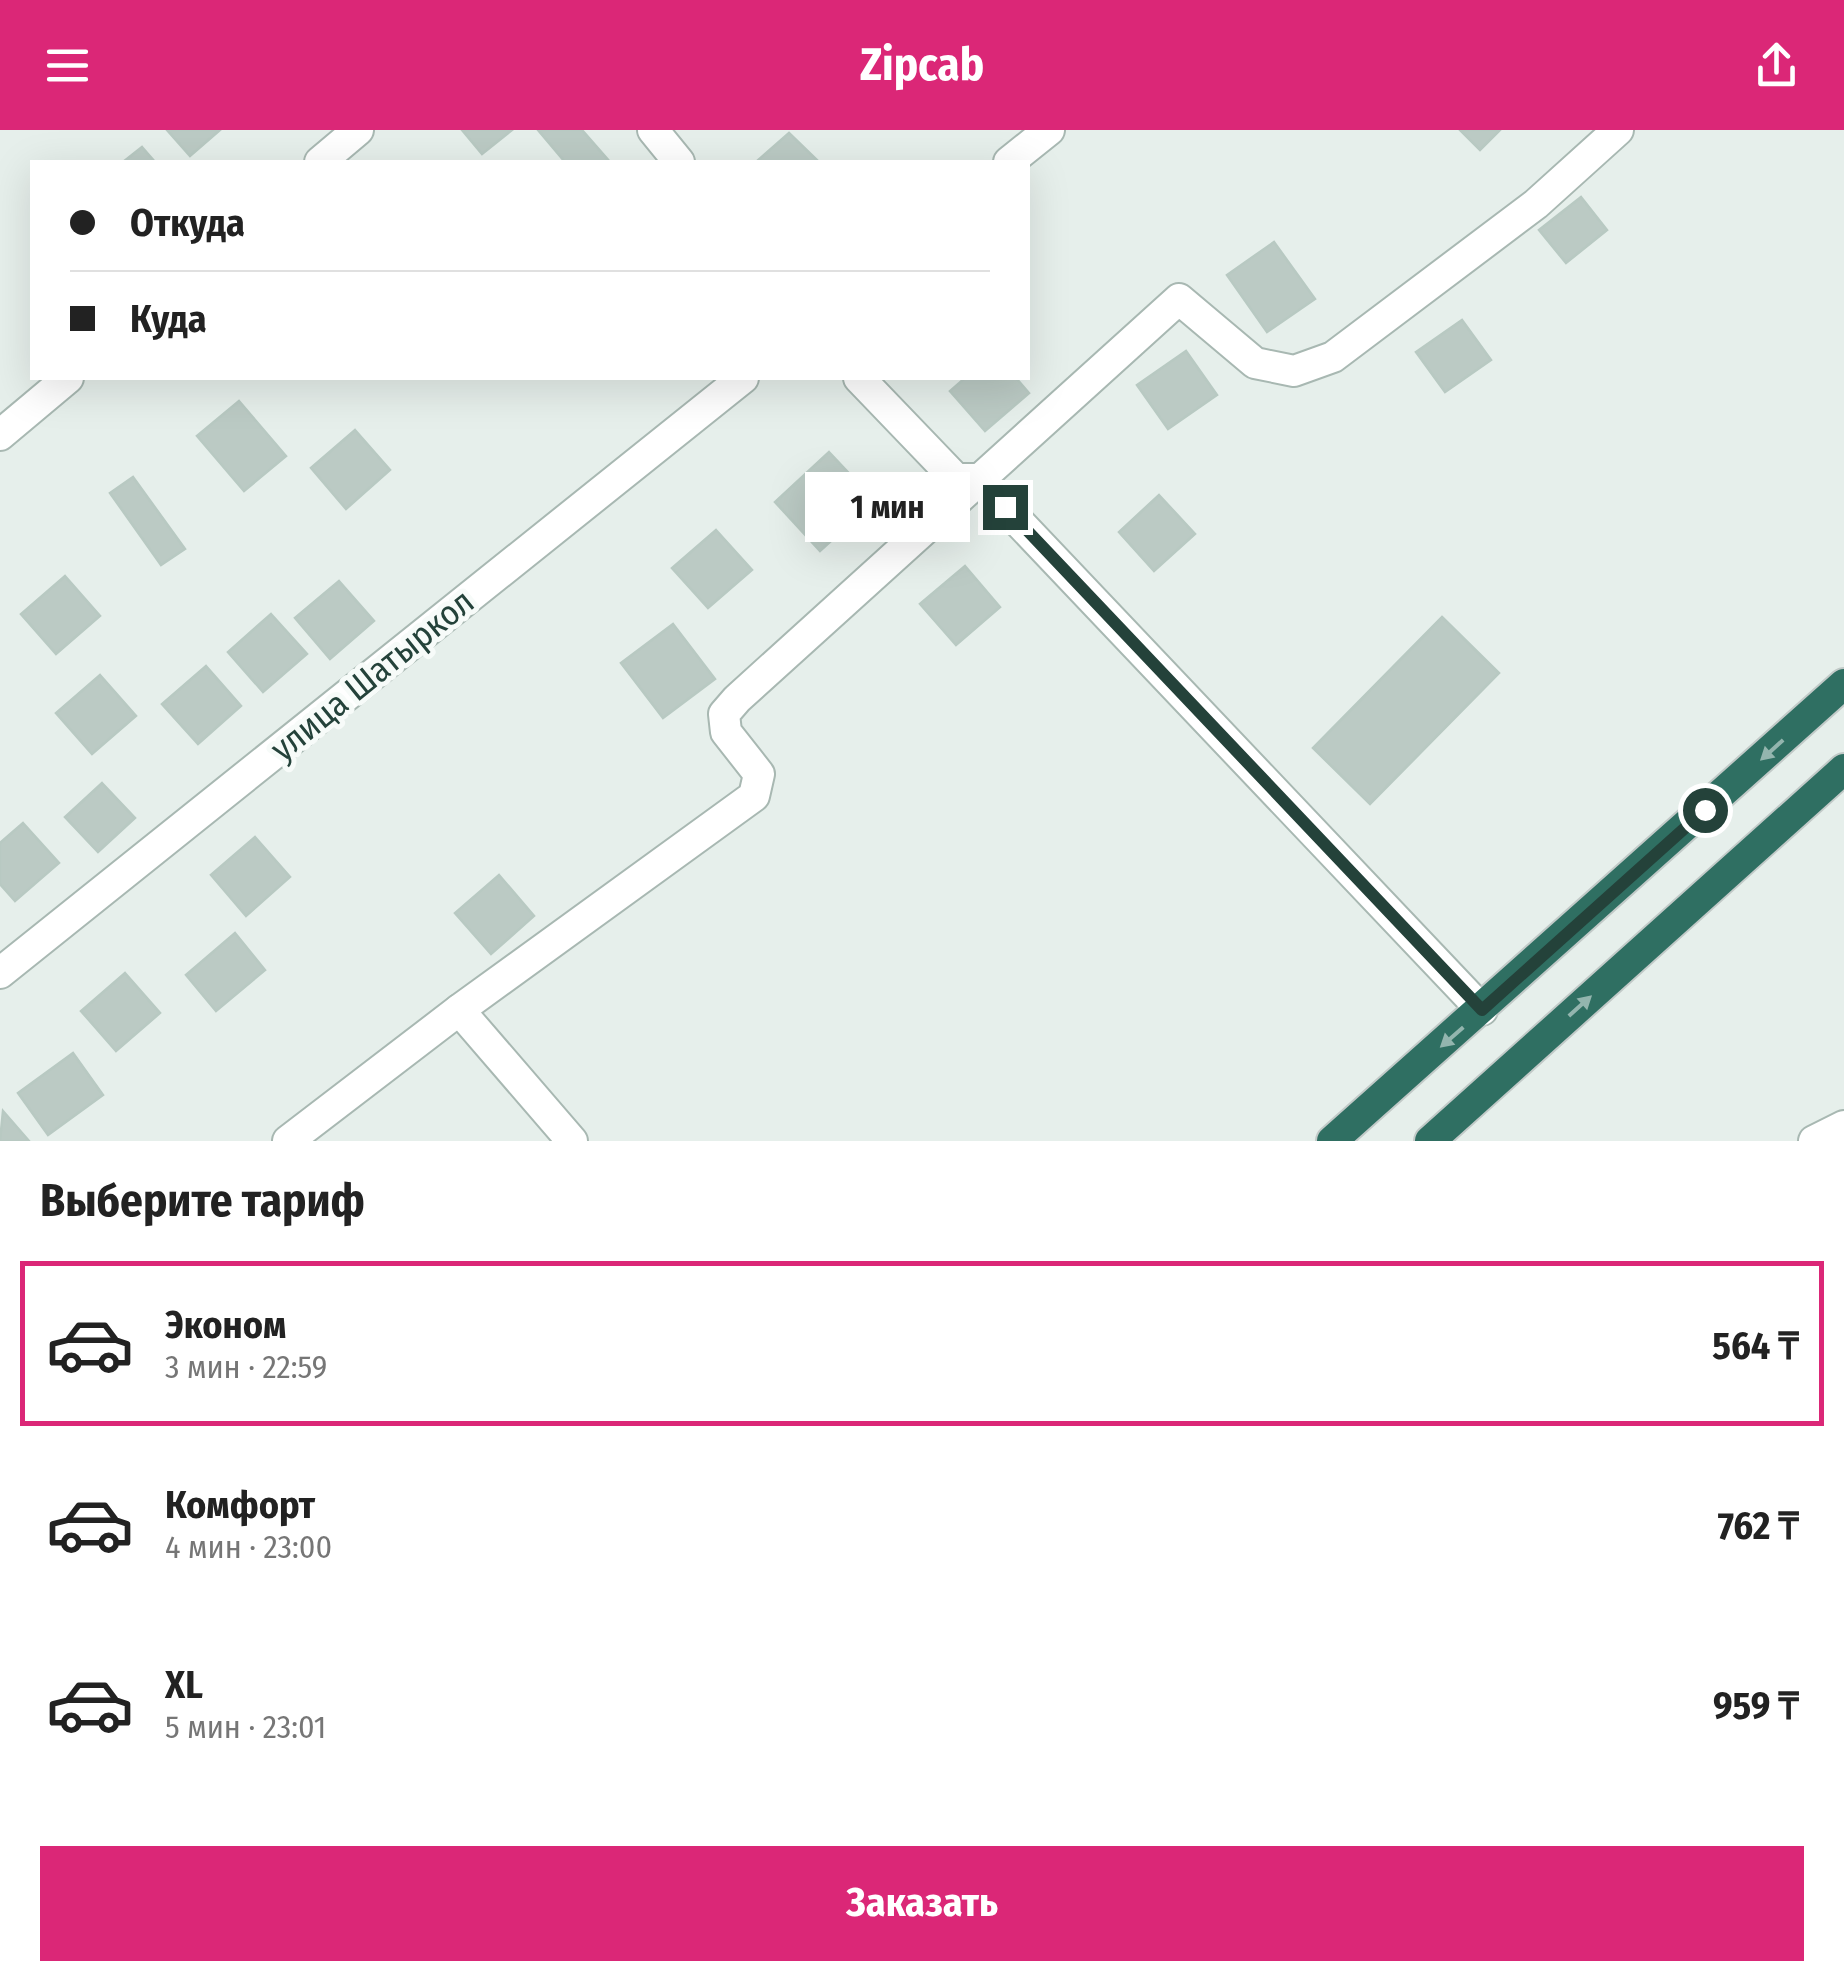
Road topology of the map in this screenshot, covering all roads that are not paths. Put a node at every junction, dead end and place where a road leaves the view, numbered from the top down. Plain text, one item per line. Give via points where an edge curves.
1 (358, 130) edge
2 (653, 130) edge
3 (1049, 130) edge
4 (1618, 130) edge
5 (322, 160) edge
6 (677, 160) edge
7 (1012, 160) edge
8 (66, 380) edge
9 (741, 380) edge
10 (861, 380) edge
11 (0, 435) edge
12 (978, 479) junction
13 (1844, 684) edge
14 (1844, 769) edge
15 (0, 973) edge
16 (459, 1010) junction
17 (1482, 1010) junction
18 (1844, 1126) edge
19 (288, 1141) edge
20 (572, 1141) edge
21 (1332, 1141) edge
22 (1430, 1141) edge
23 (1814, 1141) edge

1 - 5 street
2 - 6 street
3 - 7 street
4 - 12 street via 1536,204 1333,357 1294,371 1254,363 1179,299
8 - 11 street
9 - 15 street, улица Шатыркол
10 - 12 street via 956,478
12 - 16 street via 724,714 726,732 759,774 754,796
12 - 17 street
13 -> 17 highway
22 -> 14 highway
16 - 19 street
16 - 20 street
17 -> 21 highway
18 - 23 street

